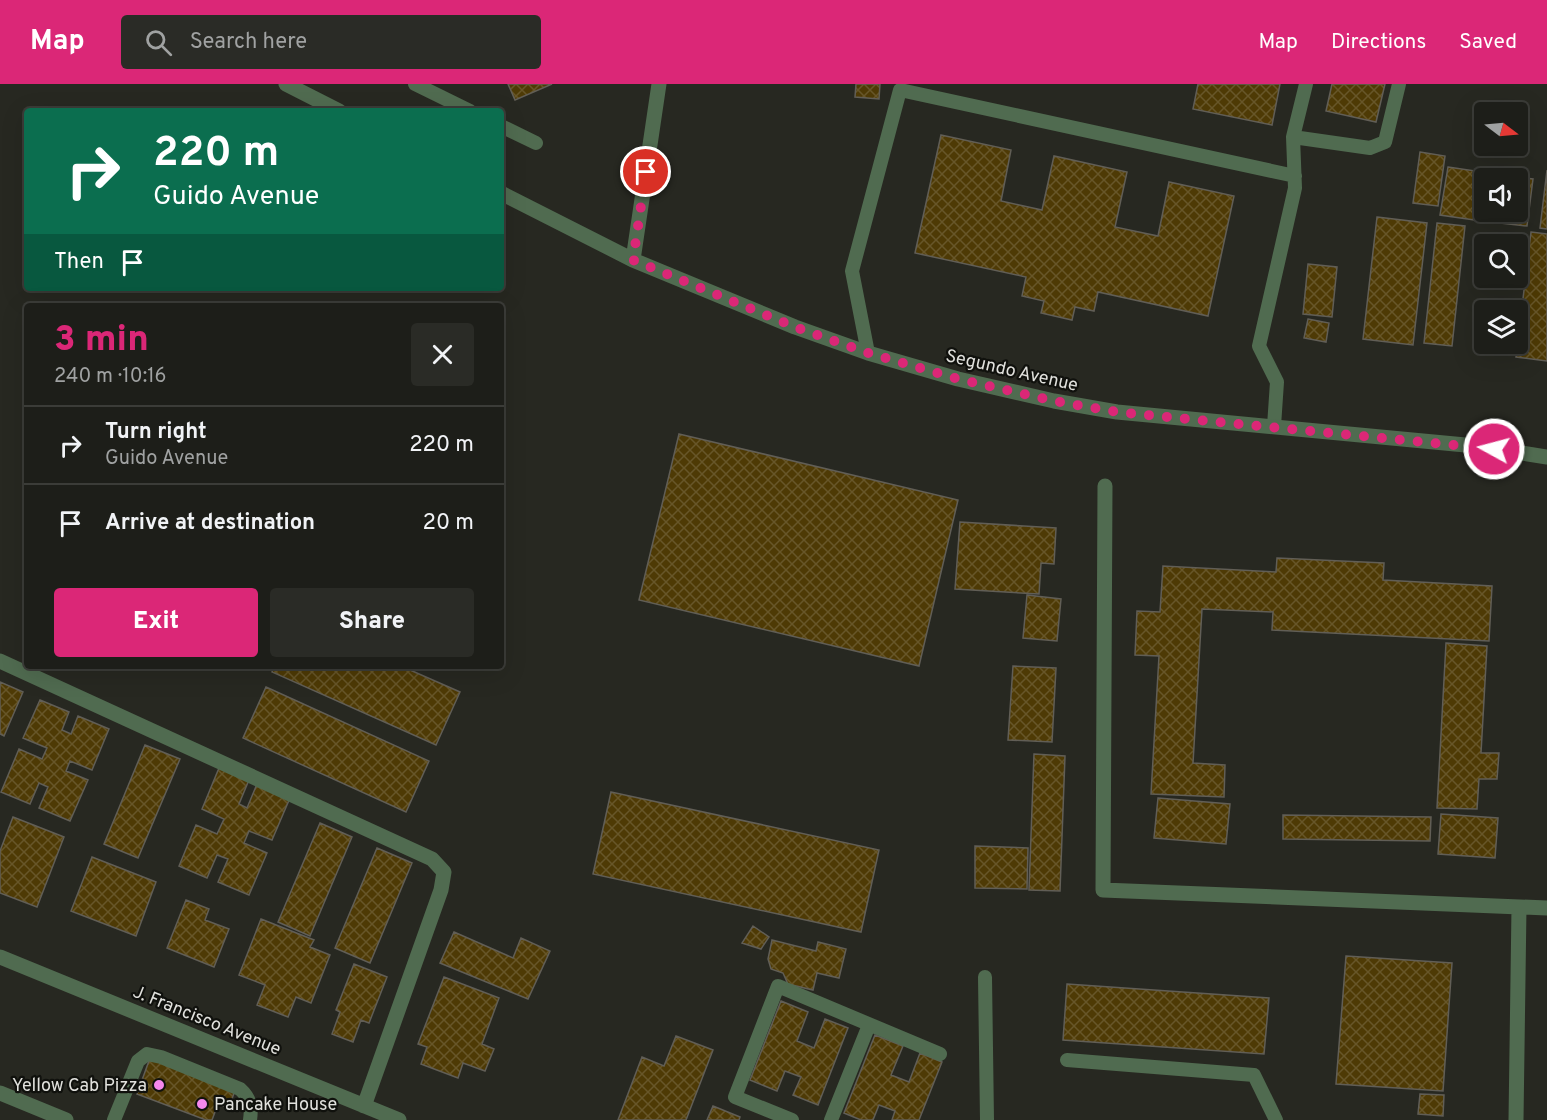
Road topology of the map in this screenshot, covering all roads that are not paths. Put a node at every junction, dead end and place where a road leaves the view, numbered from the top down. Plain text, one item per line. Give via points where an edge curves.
1 (286, 84) edge
2 (415, 84) edge
3 (659, 84) edge
4 (1306, 84) edge
5 (1399, 84) edge
6 (333, 108) edge
7 (464, 108) edge
8 (504, 127) edge
9 (1293, 137) junction
10 (536, 143) dead end
11 (1295, 176) junction
12 (504, 195) edge
13 (633, 260) junction
14 (868, 353) junction
15 (1274, 426) junction
16 (1547, 457) edge
17 (1105, 486) dead end
18 (0, 662) edge
19 (1519, 908) junction
20 (1547, 908) edge
21 (0, 957) edge
22 (986, 977) dead end
23 (869, 1024) junction
24 (940, 1054) dead end
25 (1067, 1060) dead end
26 (0, 1093) edge
27 (364, 1106) junction
28 (66, 1120) edge
29 (114, 1120) edge
30 (250, 1120) edge
31 (399, 1120) edge
32 (792, 1120) edge
33 (831, 1120) edge
34 (987, 1120) edge
35 (1276, 1120) edge
36 (1516, 1120) edge

1 - 6 street
2 - 7 lane
3 - 13 street
4 - 9 lane
5 - 9 lane via 1385,142 1370,148
8 - 10 lane
9 - 11 lane
11 - 14 lane via 900,90 852,271
11 - 15 lane via 1260,346 1277,382
12 - 13 street, Segundo Avenue
13 - 14 street, Segundo Avenue
14 - 15 street, Segundo Avenue via 968,381 1107,410
15 - 16 street, Segundo Avenue
17 - 19 street via 1103,890
18 - 27 street via 432,859 444,872
19 - 20 street
19 - 36 street
21 - 27 street, J. Francisco Avenue
22 - 34 lane
23 - 24 lane
23 - 32 lane via 778,986 735,1097
23 - 33 lane
25 - 35 lane via 1254,1075
26 - 28 street
27 - 31 street, J. Francisco Avenue
29 - 30 lane via 138,1061 147,1054 240,1089 251,1108

